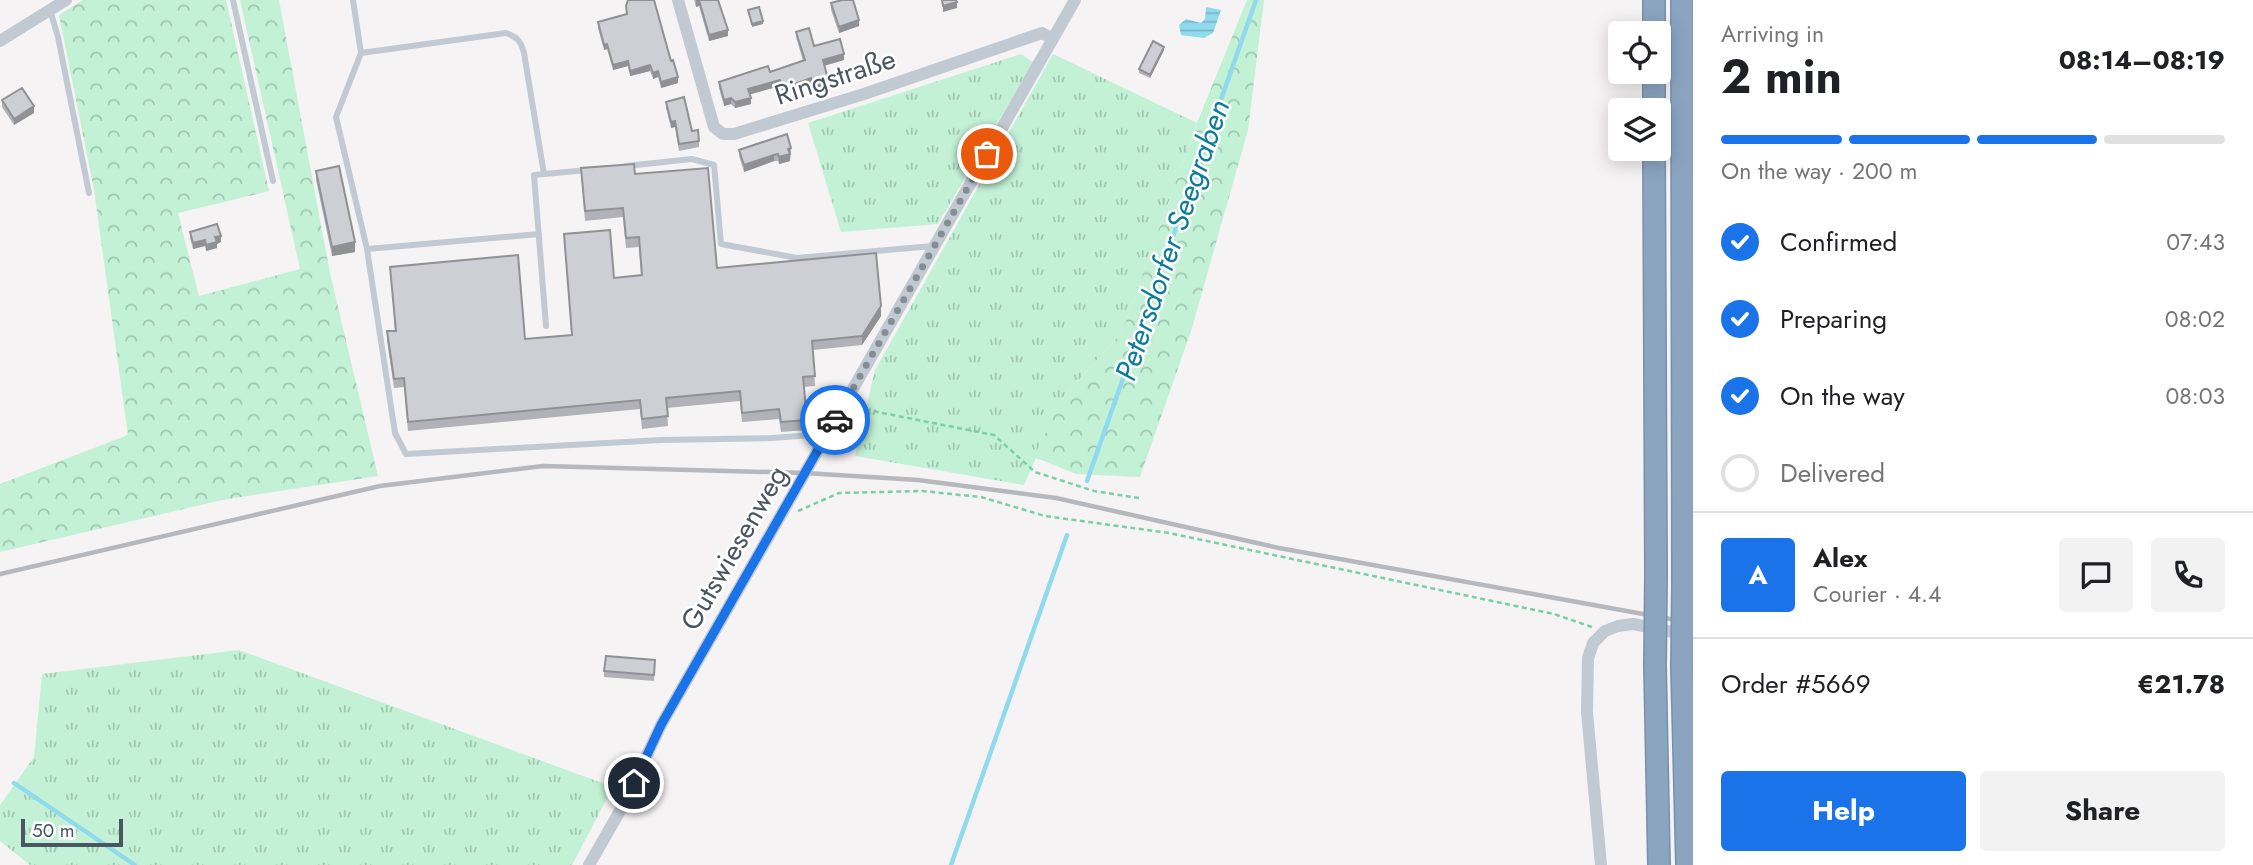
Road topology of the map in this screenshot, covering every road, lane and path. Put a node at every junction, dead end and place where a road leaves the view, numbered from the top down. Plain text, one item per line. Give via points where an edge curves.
1 (66, 0) edge
2 (233, 0) edge
3 (353, 0) edge
4 (678, 0) edge
5 (1075, 0) edge
6 (1654, 0) edge
7 (1682, 0) edge
8 (50, 10) junction
9 (1654, 21) edge
10 (1053, 39) junction
11 (0, 41) edge
12 (361, 53) junction
13 (1654, 161) edge
14 (611, 167) edge
15 (598, 169) edge
16 (544, 174) junction
17 (273, 181) dead end
18 (89, 193) dead end
19 (539, 234) junction
20 (935, 246) junction
21 (367, 249) junction
22 (546, 326) dead end
23 (844, 405) junction
24 (827, 434) junction
25 (1139, 498) dead end
26 (779, 519) junction
27 (1605, 631) junction
28 (1693, 636) edge
29 (589, 865) edge
30 (1601, 865) edge
31 (1659, 865) edge
32 (1687, 865) edge

1 - 8 street
2 - 17 lane
3 - 12 lane
4 - 10 street, Ringstraße via 714,127 723,134 864,94 1042,33
5 - 10 street
6 - 9 highway
7 - 32 highway, bridge via 1682,667
8 - 11 street
8 - 18 lane
10 - 20 street, Gutswiesenweg
12 - 16 lane via 506,33 515,36 524,52
12 - 21 lane via 336,117
13 - 31 highway, bridge
14 - 20 lane via 692,159 714,165 721,244 797,258
15 - 16 lane
16 - 19 lane via 534,175
19 - 21 lane
19 - 22 lane
20 - 23 street, Gutswiesenweg
21 - 24 lane via 395,433 406,454
23 - 24 street, Gutswiesenweg
23 - 25 path via 993,435 1035,472 1094,491
24 - 26 street, Gutswiesenweg
26 - 27 path via 839,493 922,491 981,497 1045,516 1169,533 1562,616
26 - 29 street, Gutswiesenweg via 661,725
27 - 28 street via 1633,624
27 - 30 street via 1593,643 1588,658 1587,712

